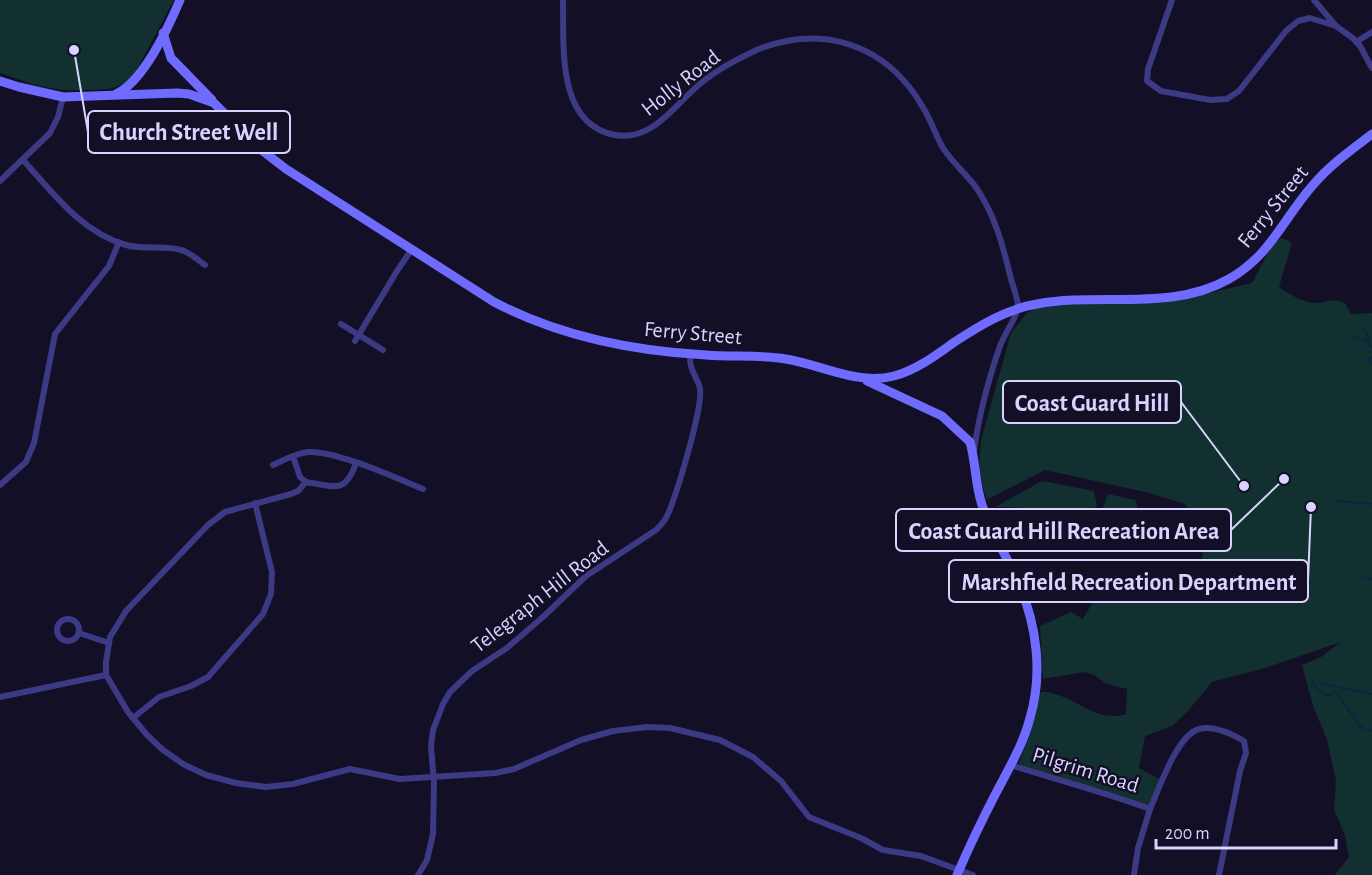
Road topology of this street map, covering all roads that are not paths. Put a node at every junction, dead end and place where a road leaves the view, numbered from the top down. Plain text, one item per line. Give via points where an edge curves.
1 (180, 0) edge
2 (563, 0) edge
3 (1172, 0) edge
4 (1314, 0) edge
5 (1336, 27) junction
6 (1372, 32) edge
7 (163, 33) junction
8 (1356, 42) junction
9 (1372, 68) edge
10 (0, 81) edge
11 (114, 95) junction
12 (63, 97) junction
13 (214, 103) junction
14 (1372, 134) edge
15 (23, 159) junction
16 (0, 181) edge
17 (119, 242) junction
18 (412, 249) junction
19 (205, 265) dead end
20 (1018, 308) junction
21 (341, 324) dead end
22 (357, 338) junction
23 (383, 350) dead end
24 (691, 354) junction
25 (860, 377) junction
26 (294, 456) junction
27 (974, 459) junction
28 (356, 463) junction
29 (273, 465) dead end
30 (306, 482) junction
31 (0, 485) edge
32 (423, 489) dead end
33 (255, 503) junction
34 (79, 633) dead end
35 (108, 643) junction
36 (106, 675) junction
37 (0, 697) edge
38 (133, 718) junction
39 (1011, 765) junction
40 (434, 777) junction
41 (1150, 809) junction
42 (958, 873) edge
43 (418, 875) edge
44 (973, 875) edge
45 (1134, 875) edge
46 (1219, 875) edge

1 - 7 street
2 - 20 street, Holly Road via 566,72 573,102 592,125 618,135 654,127 716,72 743,56 789,39 830,40 873,55 915,95 945,151 985,201 1002,242
3 - 5 street via 1147,81 1161,91 1210,100 1227,99 1239,91 1298,21 1310,18
4 - 5 street
5 - 8 street
6 - 8 street
7 - 11 street via 136,80
7 - 13 street via 171,58
8 - 9 street
10 - 12 street, Ferry Street
11 - 12 street, Ferry Street
11 - 13 street, Ferry Street via 177,93
12 - 15 street via 54,127
13 - 18 street, Ferry Street via 278,163
14 - 20 street, Ferry Street via 1324,173 1249,265 1212,288 1183,296 1058,301
15 - 16 street
15 - 17 street via 76,218
17 - 19 street via 181,250
17 - 31 street via 109,266 55,334 34,443 27,462
18 - 22 street
18 - 24 street, Ferry Street via 494,302 536,322 610,343
20 - 25 street, Ferry Street via 971,331 910,371 887,378
20 - 27 street via 999,348
21 - 22 street
22 - 23 street
24 - 25 street, Ferry Street via 780,358
24 - 40 street, Telegraph Hill Road via 700,402 667,518 656,530 586,576 507,648 455,687 433,730
25 - 27 street via 950,421 970,442
26 - 28 street via 319,452
26 - 29 street
26 - 30 street via 300,477
27 - 39 street via 982,504 1025,600 1034,630 1037,675 1033,708
28 - 30 street via 351,479 344,485
28 - 32 street
30 - 33 street via 298,491
33 - 35 street via 225,512 208,525 126,611
33 - 38 street via 272,572 271,594 263,614 208,677 159,697
34 - 35 street
35 - 36 street
36 - 37 street
36 - 38 street
38 - 40 street via 183,764 236,783 266,787 293,784 350,769 400,779
39 - 41 street, Pilgrim Road
39 - 42 street
40 - 42 street via 503,772 581,740 623,729 662,727 689,731 728,743 753,757 781,781 808,817 883,850 921,856
40 - 43 street, Telegraph Hill Road via 433,834 427,860
41 - 45 street, Pilgrim Road
41 - 46 street, Pilgrim Road via 1171,760 1194,731 1221,730 1244,741 1246,753
42 - 44 street

